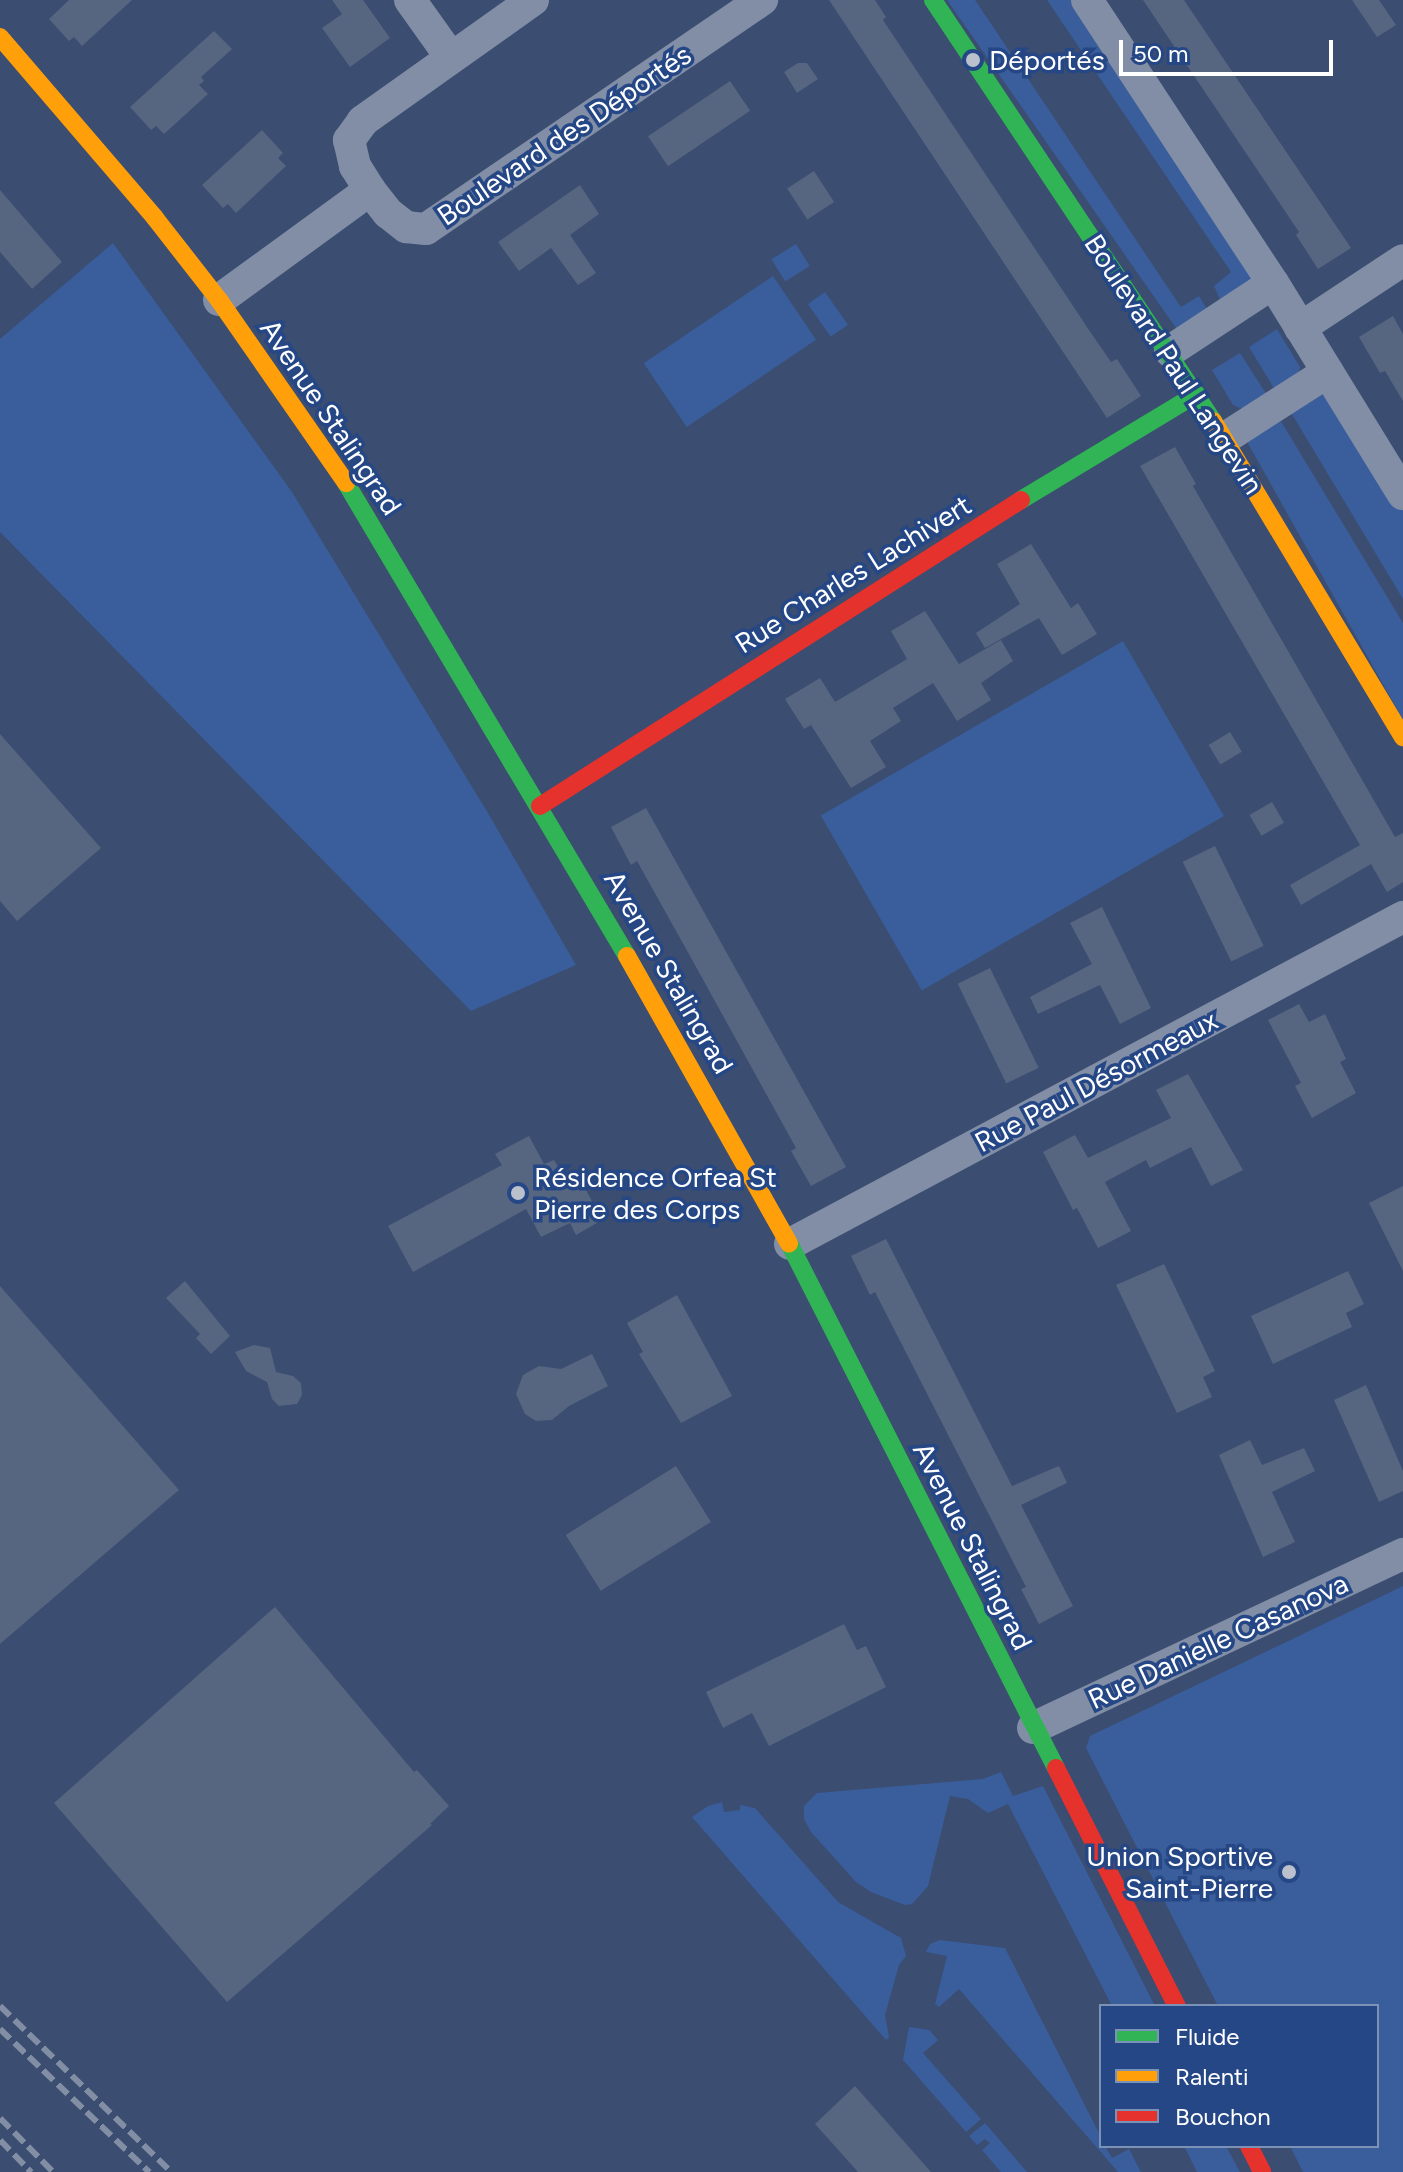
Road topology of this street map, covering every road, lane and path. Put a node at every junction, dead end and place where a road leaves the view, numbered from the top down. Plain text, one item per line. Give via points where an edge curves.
1 (410, 0) edge
2 (533, 0) edge
3 (762, 0) edge
4 (933, 0) edge
5 (1087, 0) edge
6 (0, 37) edge
7 (450, 56) junction
8 (370, 190) junction
9 (1403, 260) edge
10 (1273, 283) junction
11 (219, 300) junction
12 (1300, 328) junction
13 (1170, 351) junction
14 (1328, 372) junction
15 (1197, 394) junction
16 (1225, 438) junction
17 (1403, 494) edge
18 (1403, 737) edge
19 (540, 806) junction
20 (1403, 917) edge
21 (790, 1244) junction
22 (1403, 1554) edge
23 (1033, 1728) junction
24 (1176, 2004) edge
25 (1250, 2148) edge
26 (1262, 2172) edge

1 - 7 street
2 - 7 street, Boulevard des Déportés
3 - 8 street, Boulevard des Déportés via 426,229 406,227
4 - 13 street, Boulevard Paul Langevin
5 - 10 street
6 - 11 street, Avenue Stalingrad
7 - 8 street, Boulevard des Déportés via 363,121 349,140 355,166
8 - 11 street
9 - 12 street
10 - 12 street
10 - 13 street
11 - 19 street, Avenue Stalingrad via 342,477
12 - 14 street
13 - 15 street, Boulevard Paul Langevin
14 - 16 street
14 - 17 street
15 - 16 street, Boulevard Paul Langevin
15 - 19 street, Rue Charles Lachivert
16 - 18 street, Boulevard Paul Langevin
19 - 21 street, Avenue Stalingrad
20 - 21 street, Rue Paul Désormeaux
21 - 23 street, Avenue Stalingrad
22 - 23 street, Rue Danielle Casanova
23 - 24 street, Avenue Stalingrad
25 - 26 street

